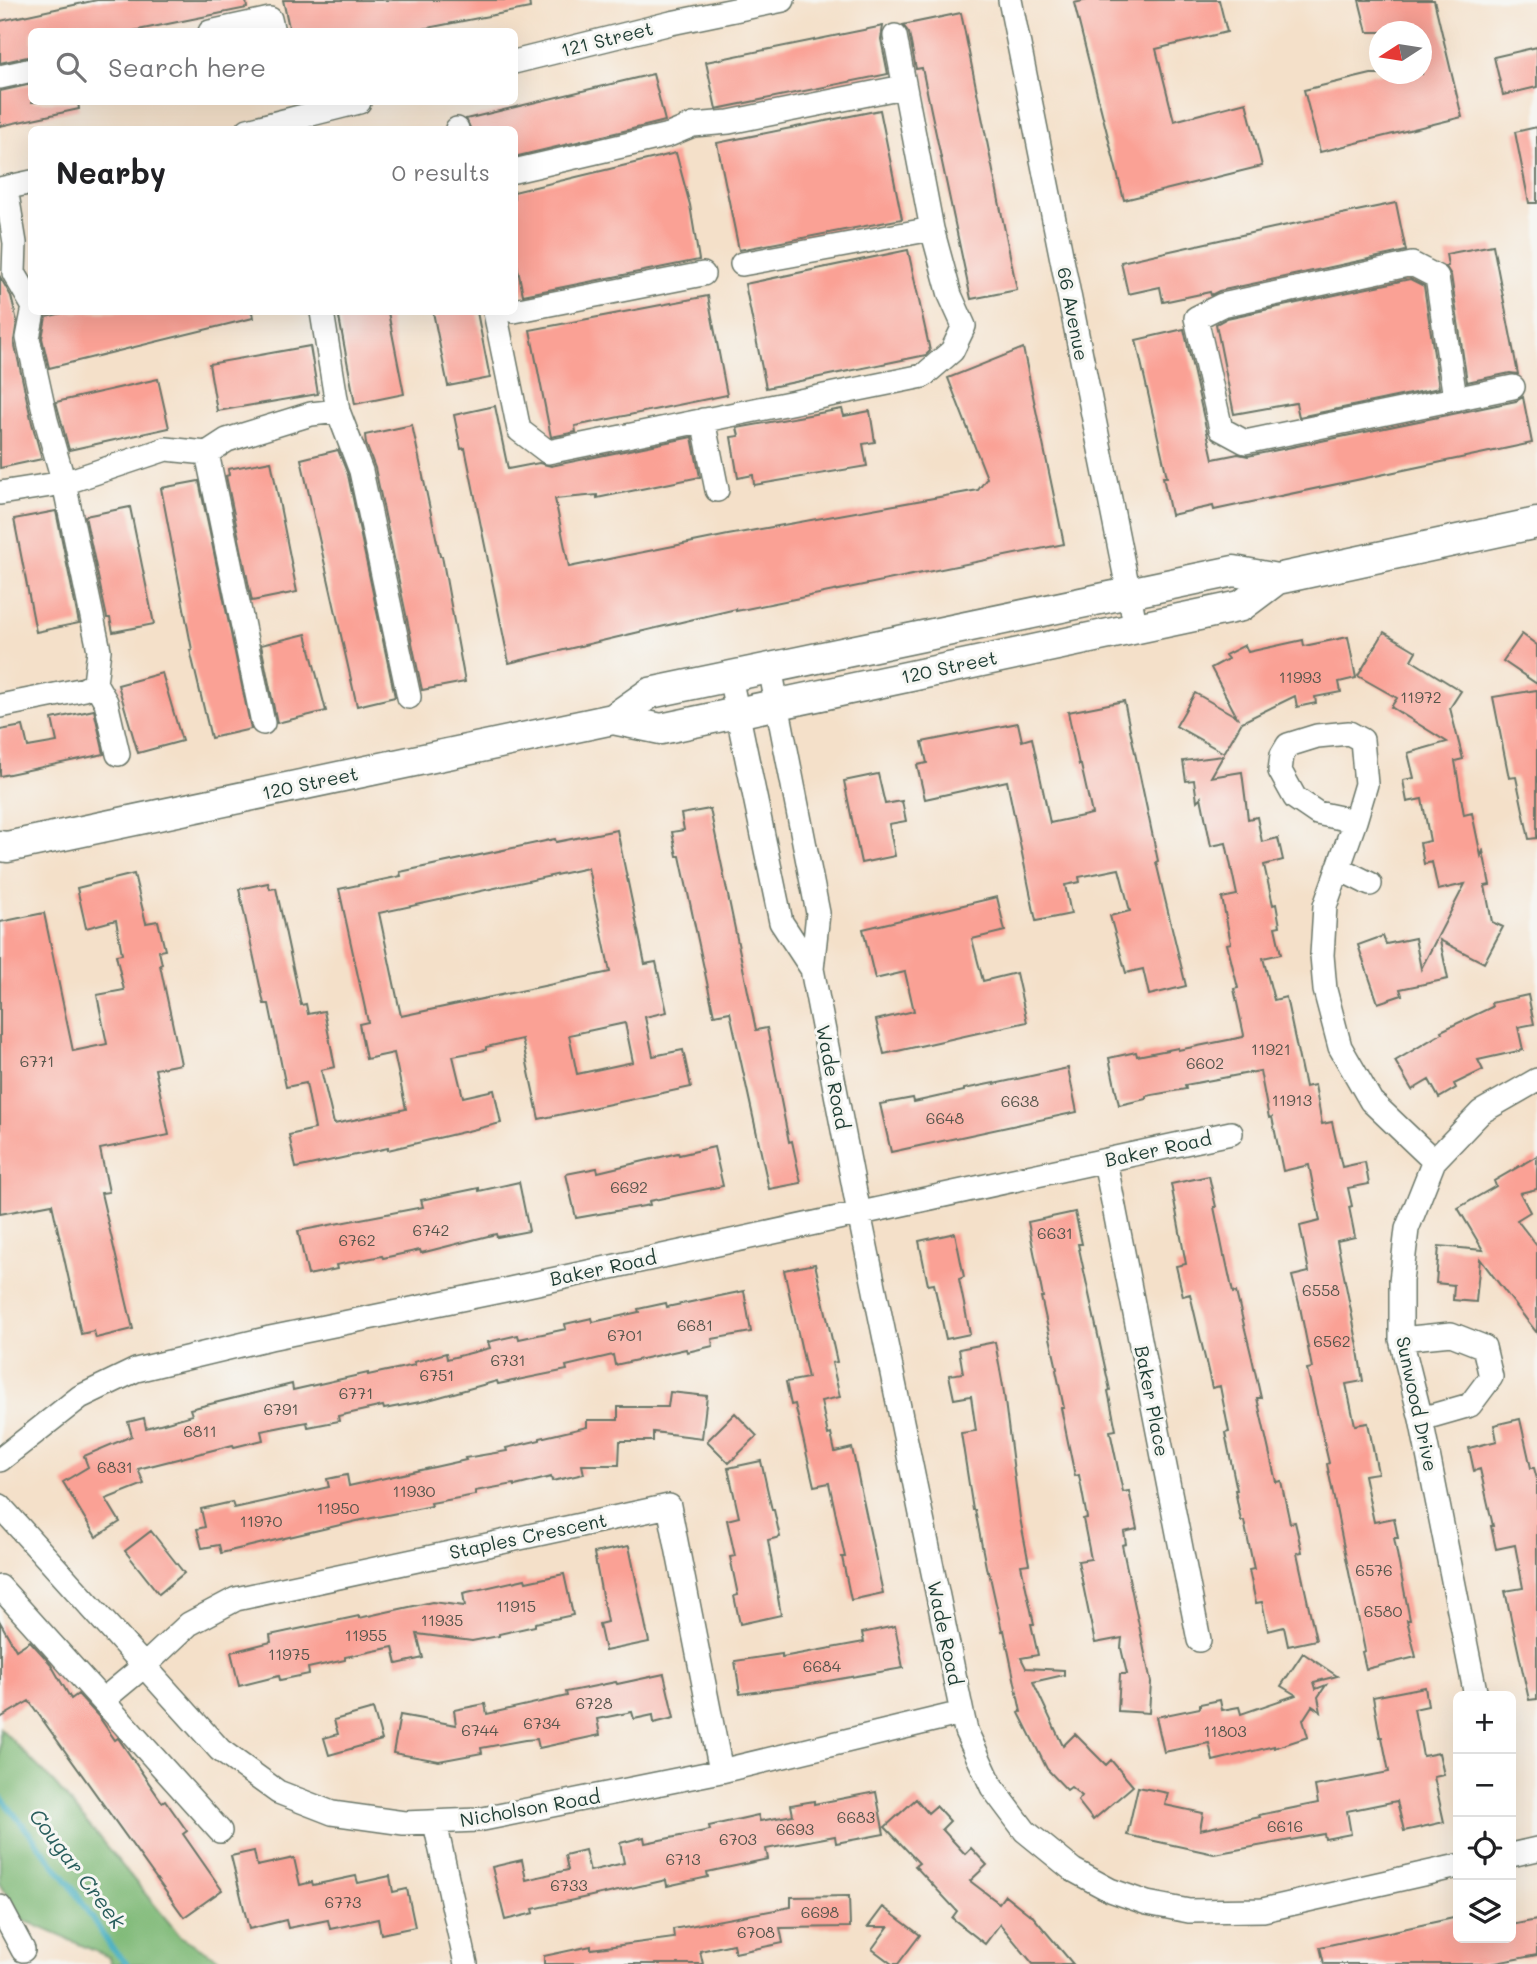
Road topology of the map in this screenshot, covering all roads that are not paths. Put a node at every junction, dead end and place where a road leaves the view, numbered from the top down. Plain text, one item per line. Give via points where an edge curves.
1 (783, 0) edge
2 (1010, 0) edge
3 (229, 28) edge
4 (272, 28) edge
5 (895, 36) dead end
6 (518, 61) edge
7 (28, 72) edge
8 (0, 77) edge
9 (903, 87) junction
10 (345, 105) edge
11 (291, 117) edge
12 (261, 126) edge
13 (518, 170) edge
14 (28, 183) edge
15 (3, 189) edge
16 (932, 229) junction
17 (742, 264) dead end
18 (704, 274) dead end
19 (28, 297) edge
20 (518, 310) edge
21 (32, 315) edge
22 (322, 315) edge
23 (505, 315) edge
24 (1513, 387) dead end
25 (1455, 398) junction
26 (338, 411) junction
27 (703, 420) junction
28 (207, 453) junction
29 (64, 482) junction
30 (717, 490) dead end
31 (0, 493) edge
32 (1537, 523) edge
33 (1277, 579) junction
34 (1128, 593) junction
35 (1136, 629) junction
36 (770, 668) junction
37 (730, 677) junction
38 (95, 683) junction
39 (409, 697) dead end
40 (778, 704) junction
41 (0, 706) edge
42 (738, 712) junction
43 (613, 719) junction
44 (263, 723) dead end
45 (118, 754) dead end
46 (1356, 821) dead end
47 (2, 849) edge
48 (1338, 868) junction
49 (1370, 884) dead end
50 (812, 969) junction
51 (1537, 1080) edge
52 (1231, 1133) dead end
53 (1105, 1161) junction
54 (1434, 1161) junction
55 (859, 1213) junction
56 (1401, 1339) junction
57 (1420, 1419) junction
58 (0, 1460) edge
59 (0, 1506) edge
60 (0, 1587) edge
61 (1199, 1640) dead end
62 (144, 1666) junction
63 (1475, 1691) edge
64 (103, 1700) junction
65 (962, 1713) junction
66 (721, 1770) junction
67 (435, 1823) junction
68 (220, 1830) dead end
69 (1537, 1849) edge
70 (1516, 1853) edge
71 (1453, 1867) edge
72 (0, 1907) edge
73 (23, 1950) dead end
74 (466, 1964) edge

1 - 6 street, 121 Street
2 - 34 street, 66 Avenue
3 - 4 street via 271,19
5 - 9 street
7 - 8 street
9 - 13 street via 693,125 669,135
9 - 16 street
10 - 11 street
11 - 12 street
14 - 15 street
15 - 19 street via 15,243 14,273
16 - 17 street
16 - 27 street via 950,295 964,326 953,351 923,376
18 - 20 street
21 - 29 street via 28,338
22 - 26 street
23 - 27 street via 519,430 548,452
24 - 25 street
25 - 25 street via 1245,442 1221,429 1196,318 1222,305 1412,264 1437,277
26 - 28 street via 311,414 227,440
26 - 39 street via 361,471
27 - 30 street
28 - 29 street via 166,449
28 - 44 street
29 - 31 street
29 - 38 street via 99,649
32 - 33 main road, 120 Street
33 - 34 main road, 120 Street via 1234,571
33 - 35 main road, 120 Street via 1241,606
34 - 35 street, 66 Avenue
34 - 36 main road, 120 Street
35 - 40 main road, 120 Street
36 - 37 main road, 120 Street
36 - 40 street, Wade Road
37 - 42 street, Wade Road
37 - 43 main road, 120 Street via 650,693
38 - 41 street
38 - 45 street via 106,702
40 - 42 main road, 120 Street
40 - 50 street, Wade Road via 818,913
42 - 43 main road, 120 Street via 661,729
42 - 50 street, Wade Road via 781,922
43 - 47 main road, 120 Street
46 - 48 street
48 - 49 street
48 - 54 street via 1325,906 1322,956 1325,990 1340,1048 1371,1101
50 - 55 street, Wade Road
51 - 54 street, Sunwood Drive via 1481,1112
52 - 53 street, Baker Road
53 - 55 street, Baker Road
53 - 61 street, Baker Place
54 - 56 street, Sunwood Drive via 1407,1229
55 - 58 street, Baker Road via 136,1370 80,1397
55 - 65 street, Wade Road
56 - 57 street, Sunwood Drive
56 - 57 street via 1451,1334 1484,1347 1491,1377 1470,1405
57 - 63 street, Sunwood Drive
59 - 62 street, Nicholson Road
60 - 64 street
62 - 64 street
62 - 66 street, Staples Crescent via 189,1624 236,1599 669,1506
62 - 67 street, Nicholson Road via 220,1750 278,1792 332,1814
64 - 68 street
65 - 66 street, Nicholson Road
65 - 71 street, Wade Road via 992,1787 1025,1831 1073,1870 1147,1903 1189,1911 1263,1910
66 - 67 street, Nicholson Road via 478,1820
67 - 74 street
69 - 70 street
72 - 73 street

